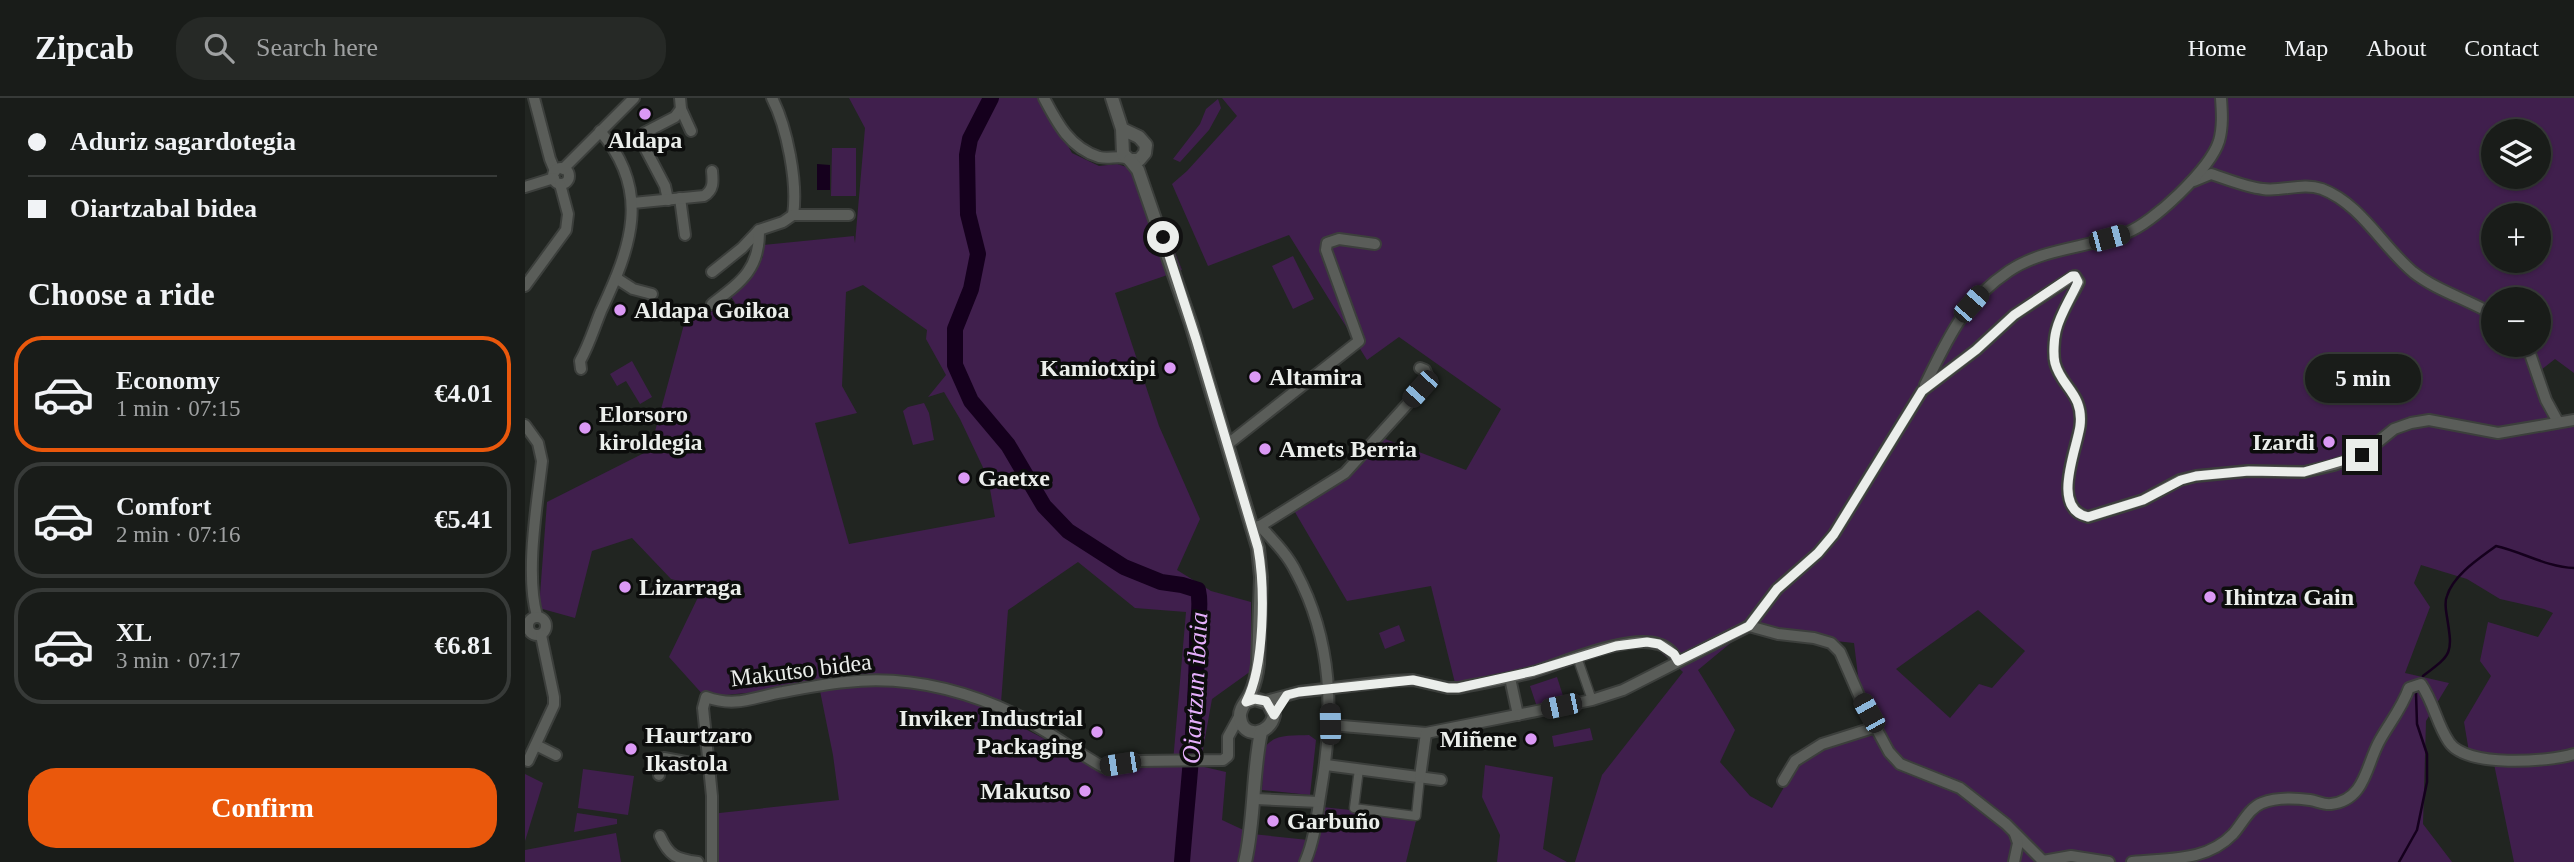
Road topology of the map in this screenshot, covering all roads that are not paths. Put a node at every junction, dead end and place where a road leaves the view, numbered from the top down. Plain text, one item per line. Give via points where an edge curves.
1 (634, 98) edge
2 (772, 98) edge
3 (1044, 98) edge
4 (1112, 98) edge
5 (2221, 98) edge
6 (534, 100) edge
7 (681, 103) edge
8 (1122, 129) junction
9 (600, 131) junction
10 (691, 131) dead end
11 (644, 133) dead end
12 (1134, 136) junction
13 (645, 146) dead end
14 (1128, 157) junction
15 (712, 171) dead end
16 (558, 175) junction
17 (525, 187) edge
18 (2183, 188) junction
19 (674, 199) junction
20 (633, 203) junction
21 (793, 215) junction
22 (849, 215) dead end
23 (759, 230) junction
24 (685, 235) dead end
25 (1375, 244) dead end
26 (712, 272) dead end
27 (616, 278) junction
28 (525, 286) edge
29 (652, 294) dead end
30 (712, 304) dead end
31 (2481, 308) edge
32 (2531, 357) edge
33 (1420, 368) dead end
34 (581, 369) dead end
35 (1922, 391) junction
36 (2574, 420) edge
37 (2558, 422) junction
38 (525, 425) edge
39 (1228, 444) junction
40 (1257, 527) junction
41 (1749, 626) junction
42 (532, 635) edge
43 (1577, 657) junction
44 (1678, 661) junction
45 (1256, 678) junction
46 (1510, 678) junction
47 (1329, 689) junction
48 (1287, 695) junction
49 (1264, 700) junction
50 (1592, 700) junction
51 (1246, 702) junction
52 (1274, 715) junction
53 (1518, 715) junction
54 (1330, 724) junction
55 (1248, 726) junction
56 (1876, 727) junction
57 (1426, 733) junction
58 (530, 752) edge
59 (2574, 754) edge
60 (557, 755) dead end
61 (709, 762) junction
62 (1326, 765) junction
63 (1359, 769) junction
64 (659, 775) dead end
65 (1420, 777) junction
66 (1441, 780) dead end
67 (1783, 781) dead end
68 (1255, 799) junction
69 (1319, 802) junction
70 (2015, 833) junction
71 (660, 836) dead end
72 (698, 862) edge
73 (712, 862) edge
74 (1245, 862) edge
75 (1305, 862) edge
76 (2014, 862) edge
77 (2109, 862) edge
78 (2132, 862) edge

1 - 9 street
2 - 21 street via 788,142
3 - 14 street via 1074,144 1099,156
4 - 8 street
5 - 18 street via 2218,142
6 - 16 street
7 - 10 street
7 - 11 street via 675,117
8 - 12 street
8 - 14 street
9 - 16 street
9 - 20 street via 628,176
12 - 14 street via 1129,137
12 - 14 street via 1143,140 1145,153
13 - 19 street
14 - 39 street via 1182,296
15 - 19 street via 709,192
16 - 17 street
16 - 28 street via 568,224
18 - 31 street via 2211,174 2262,189 2322,190 2347,204 2426,281
18 - 35 street via 2147,223 2011,269 1983,290 1959,318
19 - 20 street
19 - 24 street
20 - 27 street via 631,237
21 - 22 street
21 - 23 street
23 - 26 street
23 - 30 street via 751,269
25 - 39 street via 1339,239 1327,243 1359,341
27 - 29 street
27 - 34 street via 580,361
32 - 37 street
33 - 40 street via 1427,375 1420,389 1345,473
35 - 37 street via 2014,315 2075,276 2078,282 2056,332 2054,361 2080,408 2067,480 2074,506 2082,516 2143,500 2196,476 2304,472 2334,465 2362,455 2394,429 2411,422 2498,433
35 - 41 street via 1834,534 1777,589
36 - 37 street
38 - 42 street via 538,443 542,461 530,578 533,604 547,629
39 - 40 street
40 - 45 street via 1261,570
40 - 47 street via 1296,570 1323,639
41 - 44 street
41 - 56 street via 1832,643
42 - 58 street via 554,697
43 - 44 street via 1647,642 1659,644
43 - 46 street
43 - 50 street
44 - 50 street via 1623,690
45 - 49 street
45 - 51 street
46 - 47 street via 1458,688 1413,680
46 - 53 street
47 - 48 street
47 - 54 street
48 - 49 street
48 - 52 street
49 - 51 street
49 - 52 street
50 - 53 street
51 - 55 street
52 - 55 street via 1269,727
53 - 57 street
54 - 57 street
54 - 62 street
55 - 61 street, Makutso bidea via 1231,731 1228,757 1223,760 1137,761 1103,767 1021,718 952,689 918,682 866,681 781,692 748,702 706,697 703,708
55 - 68 street via 1257,769
56 - 67 street via 1822,744 1795,761
56 - 70 street via 1900,764 1961,788
57 - 65 street
58 - 60 street
59 - 78 street via 2546,761 2472,757 2448,741 2421,684 2409,688 2379,742 2365,779 2348,799 2329,805 2288,798 2259,804 2214,850 2195,857
61 - 64 street via 664,758
61 - 73 street
62 - 63 street
62 - 69 street
63 - 65 street
63 - 65 street via 1354,808 1416,816
65 - 66 street
68 - 69 street
68 - 74 street
69 - 75 street
70 - 76 street
70 - 77 street via 2043,861 2071,856
71 - 72 street via 669,852

